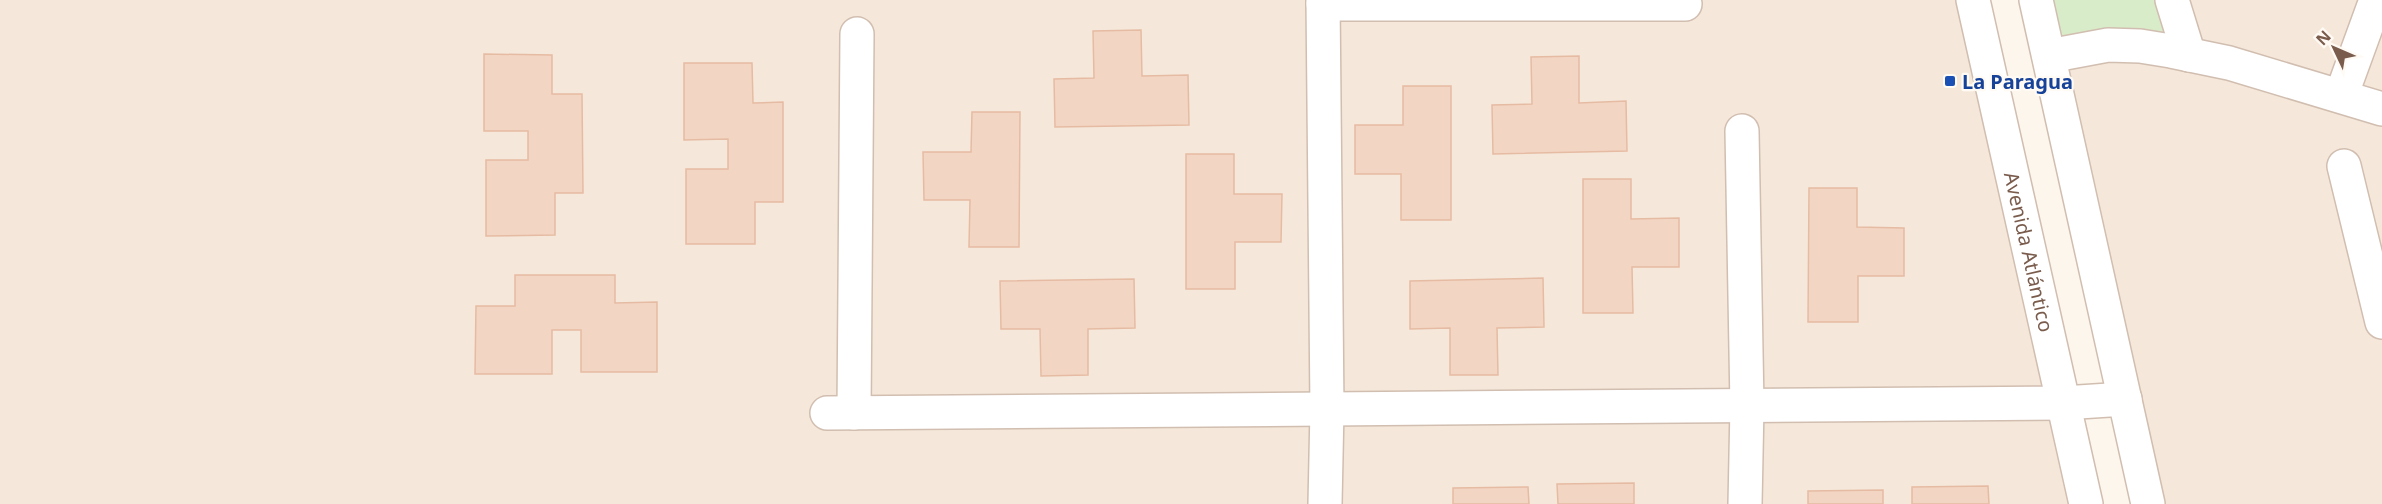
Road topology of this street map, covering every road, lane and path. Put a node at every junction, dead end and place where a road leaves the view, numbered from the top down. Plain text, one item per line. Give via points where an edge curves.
1 (1973, 0) edge
2 (2036, 0) edge
3 (2172, 0) edge
4 (2376, 0) edge
5 (1323, 2) edge
6 (1685, 4) dead end
7 (857, 34) dead end
8 (2189, 55) junction
9 (2049, 56) junction
10 (2341, 96) junction
11 (2382, 109) edge
12 (1742, 131) dead end
13 (2344, 166) dead end
14 (2382, 322) edge
15 (2125, 399) junction
16 (2062, 404) junction
17 (1747, 406) junction
18 (1327, 410) junction
19 (1325, 504) edge
20 (1745, 504) edge
21 (2086, 504) edge
22 (2148, 504) edge

1 - 16 street, Avenida Atlántico
2 - 9 street
3 - 8 street
4 - 10 street
5 - 6 street
5 - 18 street
7 - 18 street via 841,413
8 - 9 street via 2108,45
8 - 10 street
9 - 15 street
10 - 11 street
12 - 17 street
13 - 14 street
15 - 16 street
15 - 22 street
16 - 17 street
16 - 21 street, Avenida Atlántico
17 - 18 street
17 - 20 street
18 - 19 street

